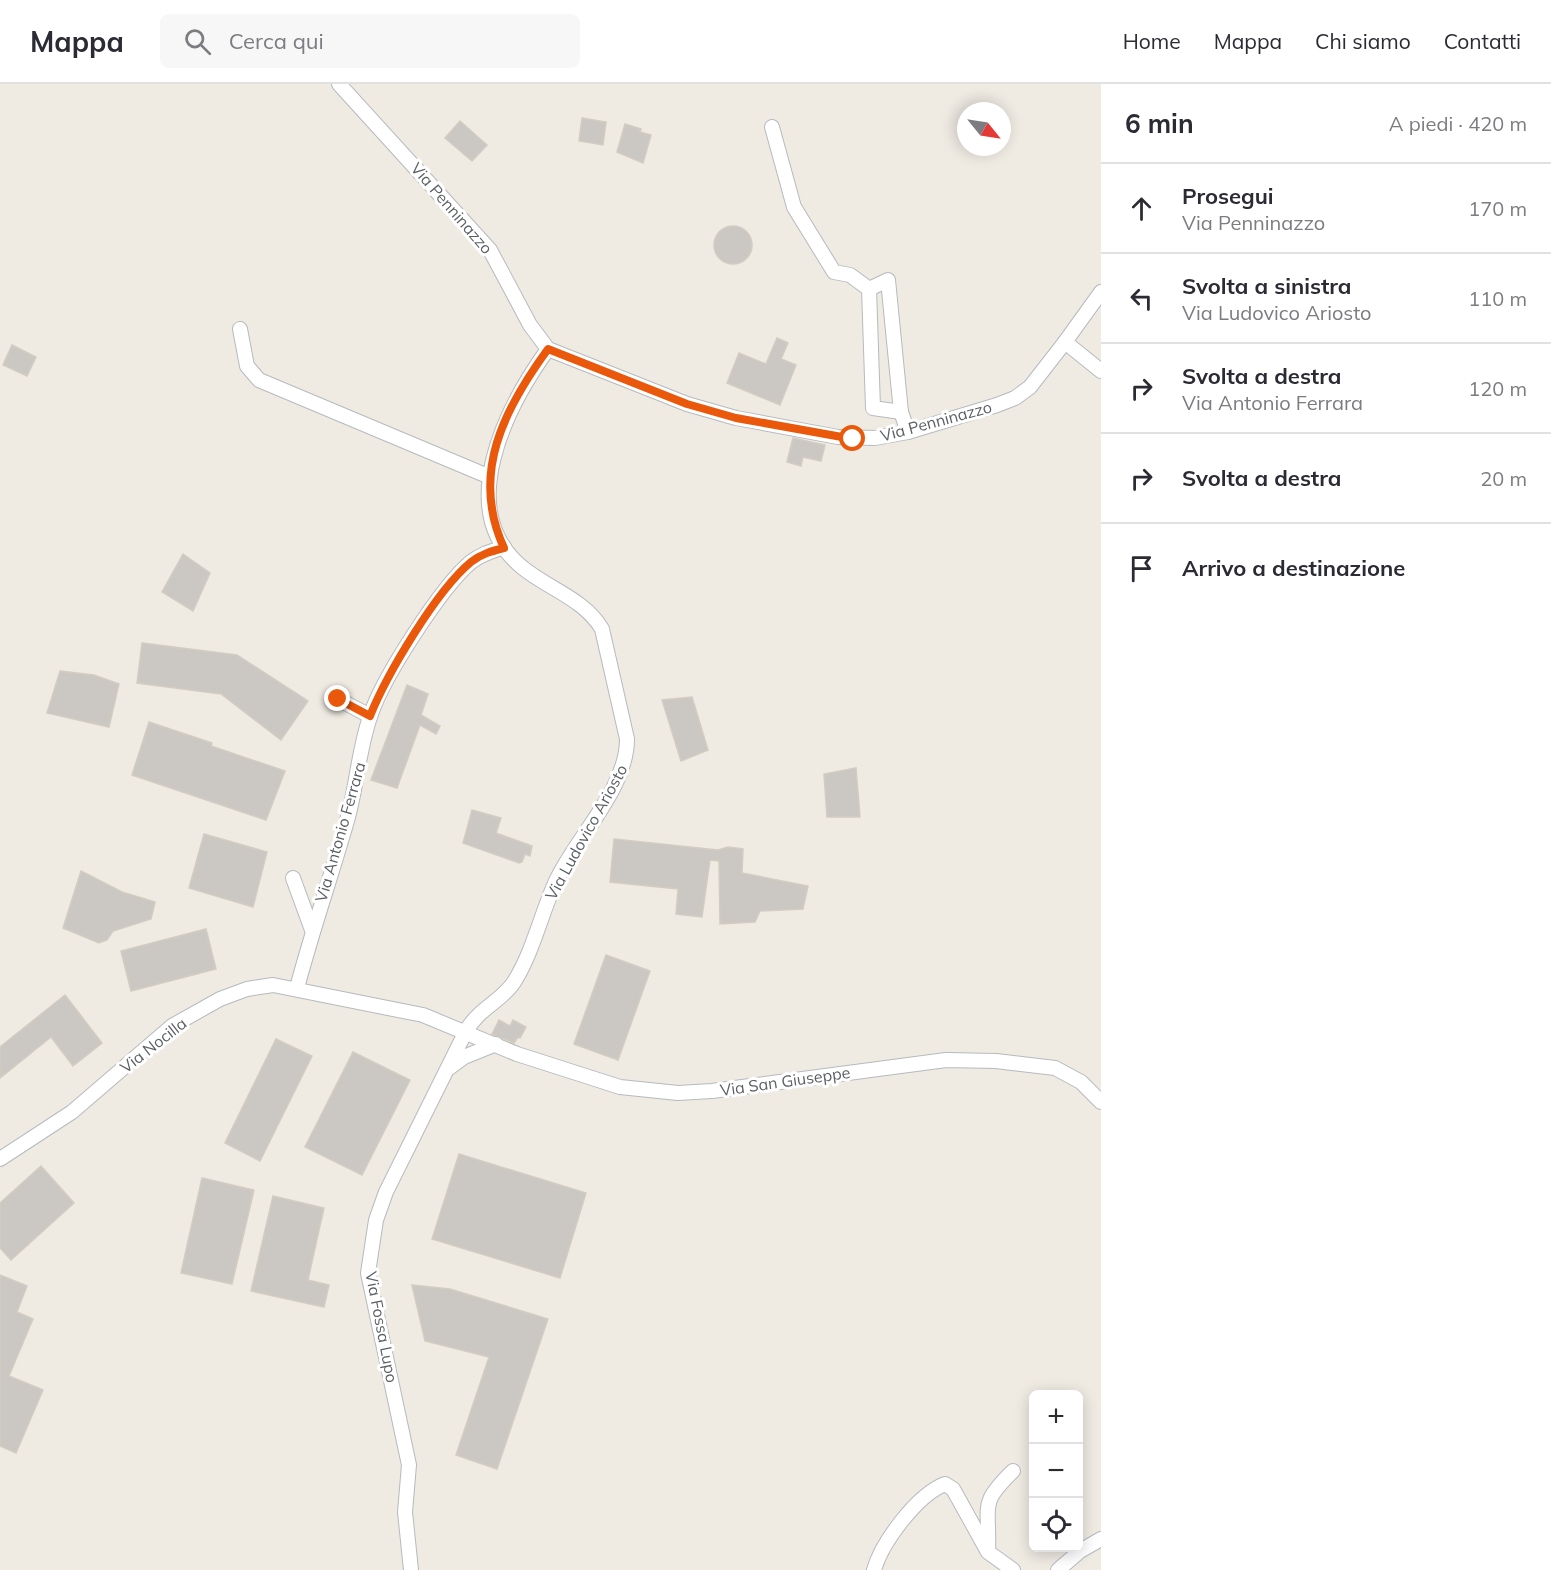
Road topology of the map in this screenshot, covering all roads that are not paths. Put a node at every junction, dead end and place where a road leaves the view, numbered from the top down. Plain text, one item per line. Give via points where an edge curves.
1 (339, 84) edge
2 (772, 127) dead end
3 (868, 289) junction
4 (1101, 292) edge
5 (240, 329) dead end
6 (1065, 342) junction
7 (548, 349) junction
8 (1101, 371) edge
9 (901, 412) junction
10 (908, 432) junction
11 (490, 477) junction
12 (504, 548) junction
13 (338, 699) dead end
14 (370, 716) junction
15 (293, 878) dead end
16 (312, 930) junction
17 (297, 988) junction
18 (466, 1031) junction
19 (496, 1044) junction
20 (445, 1072) junction
21 (1101, 1102) edge
22 (0, 1159) edge
23 (1013, 1471) dead end
24 (1101, 1539) edge
25 (988, 1552) junction
26 (411, 1570) edge
27 (874, 1570) edge
28 (1013, 1570) edge
29 (1058, 1570) edge

1 - 7 street, Via Penninazzo via 490,250 530,325
2 - 3 street via 794,207 834,272 850,275
3 - 9 street via 873,408
3 - 9 street via 888,280
4 - 6 street, Via Penninazzo
5 - 11 street via 247,366 259,380
6 - 8 street
6 - 10 street, Via Penninazzo via 1030,387 1015,398
7 - 10 street, Via Penninazzo via 687,404 736,418 853,439
7 - 11 street, Via Ludovico Ariosto via 507,417
9 - 10 street
11 - 12 street, Via Ludovico Ariosto via 493,523
12 - 14 street, Via Antonio Ferrara via 471,562 453,580 380,692
12 - 18 street, Via Ludovico Ariosto via 525,570 583,607 598,622 607,641 627,755 620,776 557,878 512,985 479,1012
13 - 14 street
14 - 16 street, Via Antonio Ferrara via 348,817
15 - 16 street
16 - 17 street, Via Antonio Ferrara
17 - 18 street, Via Nocilla via 423,1015
17 - 22 street, Via Nocilla via 273,985 247,989 172,1026 72,1112
18 - 19 street, Via San Giuseppe
18 - 20 street, Via Fossa Lupo
19 - 20 street via 464,1057
19 - 21 street, Via San Giuseppe via 562,1070 642,1090 712,1091 946,1060 996,1061 1055,1068 1081,1082
20 - 26 street, Via Fossa Lupo via 376,1220 368,1273 410,1465 405,1512
23 - 25 street via 988,1500
24 - 29 street
25 - 27 street via 953,1489 945,1484 934,1488 905,1518 879,1554
25 - 28 street

